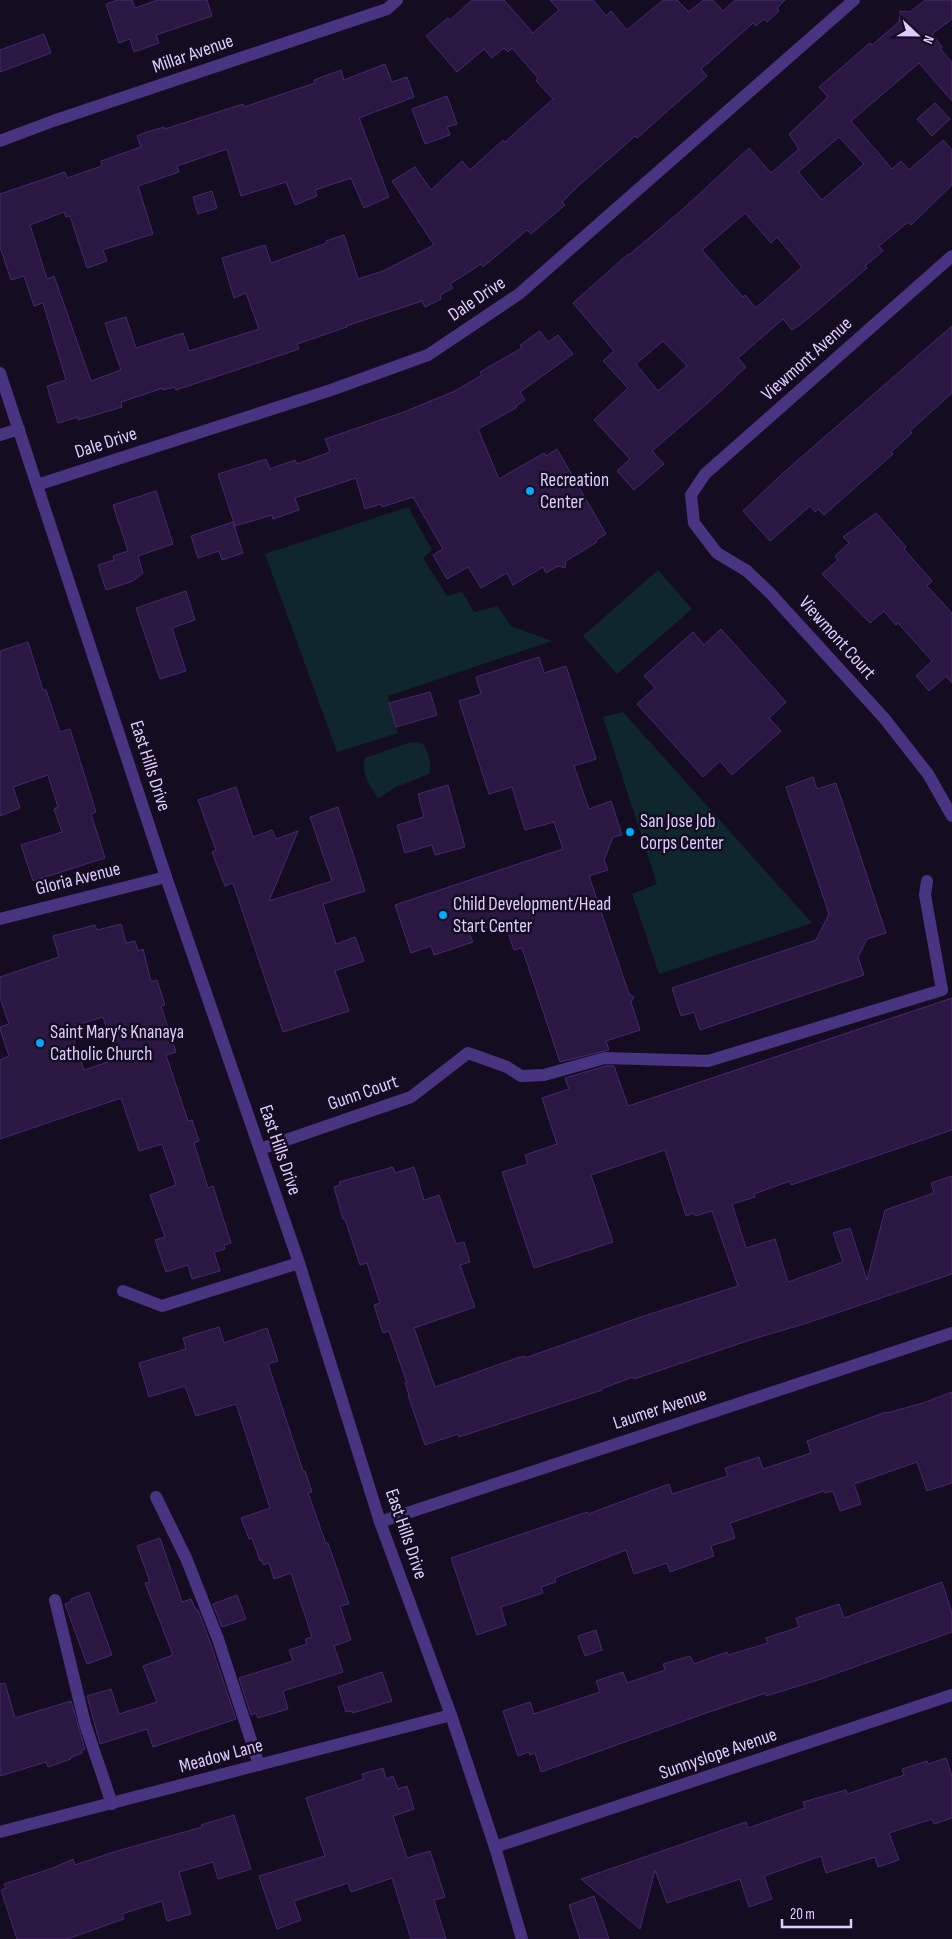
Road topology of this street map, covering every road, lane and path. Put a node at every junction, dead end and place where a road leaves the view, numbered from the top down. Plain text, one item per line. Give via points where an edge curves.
1 (397, 0) edge
2 (854, 0) edge
3 (0, 141) edge
4 (952, 256) edge
5 (0, 373) edge
6 (19, 429) junction
7 (0, 435) edge
8 (38, 485) junction
9 (691, 495) joint
10 (952, 816) edge
11 (166, 877) junction
12 (927, 882) dead end
13 (0, 919) edge
14 (260, 1149) junction
15 (299, 1262) junction
16 (123, 1291) dead end
17 (952, 1333) edge
18 (156, 1498) dead end
19 (380, 1522) junction
20 (55, 1600) dead end
21 (952, 1695) edge
22 (451, 1715) junction
23 (259, 1765) junction
24 (112, 1804) junction
25 (0, 1832) edge
26 (496, 1847) junction
27 (522, 1939) edge

1 - 3 street, Millar Avenue via 387,9
2 - 8 street, Dale Drive via 519,294 428,355 331,390
4 - 9 street, Viewmont Avenue via 705,474
5 - 6 street, East Hills Drive
6 - 7 street
6 - 8 street, East Hills Drive
8 - 11 street, East Hills Drive
9 - 10 street, Viewmont Court via 694,522 717,553 747,571 770,593 884,718 928,774
11 - 13 street, Gloria Avenue
11 - 14 street, East Hills Drive
12 - 14 street, Gunn Court via 925,895 942,990 708,1060 605,1058 544,1075 521,1076 507,1067 468,1053 411,1096
14 - 15 street, East Hills Drive
15 - 16 street via 162,1306
15 - 19 street, East Hills Drive
17 - 19 street, Laumer Avenue
18 - 23 street via 186,1558 218,1639
19 - 22 street, East Hills Drive
20 - 24 street via 86,1724
21 - 26 street, Sunnyslope Avenue
22 - 23 street, Meadow Lane
22 - 26 street, East Hills Drive
23 - 24 street, Meadow Lane
24 - 25 street, Meadow Lane
26 - 27 street, East Hills Drive

